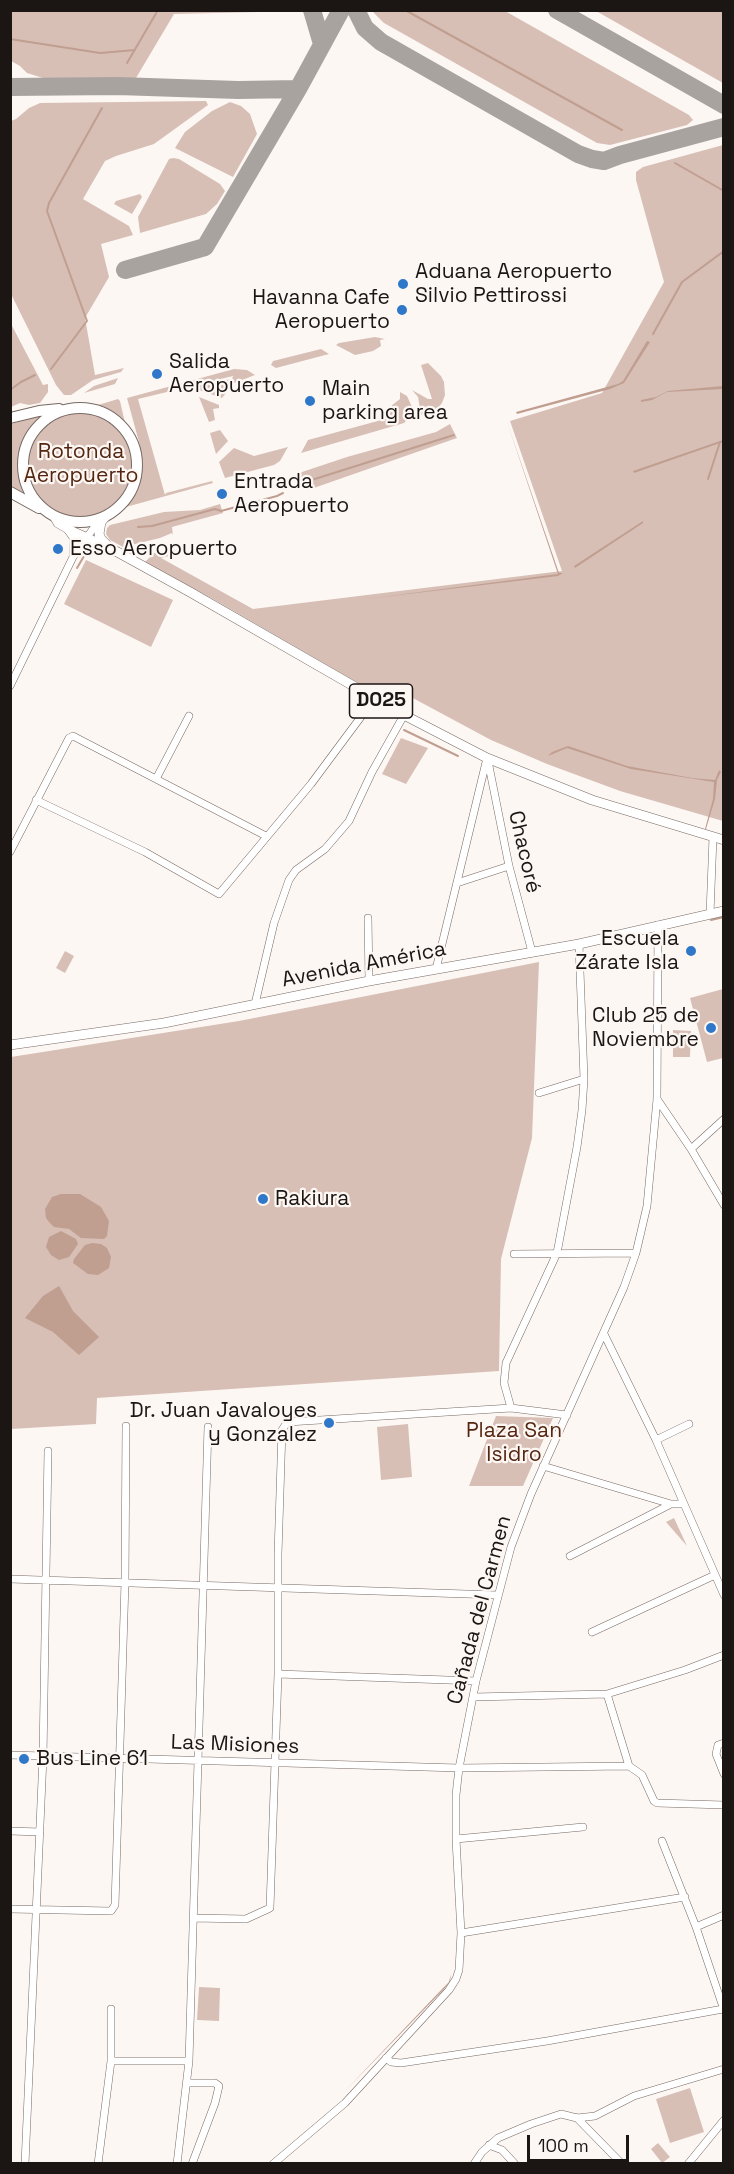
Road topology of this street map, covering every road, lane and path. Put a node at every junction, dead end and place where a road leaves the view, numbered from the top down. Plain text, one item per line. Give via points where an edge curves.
1 (65, 409) junction
2 (10, 418) edge
3 (10, 492) edge
4 (50, 514) junction
5 (103, 518) junction
6 (67, 528) junction
7 (85, 538) junction
8 (112, 549) junction
9 (73, 557) junction
10 (10, 686) edge
11 (375, 698) junction
12 (404, 715) junction
13 (189, 716) dead end
14 (487, 758) junction
15 (156, 779) junction
16 (36, 800) junction
17 (266, 836) junction
18 (713, 837) junction
19 (723, 840) edge
20 (10, 852) edge
21 (509, 866) junction
22 (457, 883) junction
23 (723, 911) edge
24 (710, 914) junction
25 (368, 918) dead end
26 (658, 925) junction
27 (579, 944) junction
28 (532, 952) junction
29 (436, 969) junction
30 (369, 981) junction
31 (255, 1004) junction
32 (10, 1045) edge
33 (584, 1079) junction
34 (539, 1093) dead end
35 (657, 1098) junction
36 (723, 1119) edge
37 (691, 1149) junction
38 (723, 1205) edge
39 (557, 1253) junction
40 (636, 1253) junction
41 (514, 1254) dead end
42 (604, 1334) junction
43 (511, 1408) junction
44 (567, 1415) junction
45 (689, 1424) dead end
46 (126, 1426) dead end
47 (208, 1427) dead end
48 (656, 1440) junction
49 (48, 1451) dead end
50 (543, 1466) junction
51 (671, 1504) junction
52 (683, 1504) junction
53 (570, 1556) dead end
54 (715, 1575) junction
55 (10, 1579) edge
56 (47, 1580) junction
57 (125, 1582) junction
58 (202, 1585) junction
59 (277, 1587) junction
60 (723, 1594) edge
61 (497, 1595) junction
62 (592, 1632) dead end
63 (723, 1655) edge
64 (278, 1674) junction
65 (476, 1681) junction
66 (607, 1694) junction
67 (472, 1697) junction
68 (723, 1743) edge
69 (10, 1755) edge
70 (43, 1756) junction
71 (120, 1758) junction
72 (198, 1761) junction
73 (275, 1763) junction
74 (629, 1766) junction
75 (459, 1768) junction
76 (723, 1774) edge
77 (723, 1805) edge
78 (584, 1827) dead end
79 (10, 1831) edge
80 (40, 1832) junction
81 (456, 1839) junction
82 (662, 1841) dead end
83 (685, 1898) junction
84 (10, 1909) edge
85 (37, 1909) junction
86 (723, 1915) edge
87 (193, 1918) junction
88 (696, 1927) junction
89 (461, 1933) junction
90 (111, 2009) dead end
91 (723, 2009) edge
92 (386, 2058) junction
93 (111, 2061) junction
94 (189, 2061) junction
95 (723, 2069) edge
96 (187, 2083) junction
97 (577, 2118) junction
98 (723, 2121) edge
99 (489, 2145) junction
100 (25, 2163) edge
101 (98, 2163) edge
102 (177, 2163) edge
103 (192, 2163) edge
104 (273, 2163) edge
105 (474, 2163) edge
106 (515, 2163) edge
107 (622, 2163) edge
108 (688, 2163) edge

1 - 2 highway
1 - 4 highway, D025 via 39,424 25,451 25,481 31,495
1 - 5 highway via 85,407 110,415 125,428 135,445 138,472 134,485 119,508
3 - 4 highway, D025
4 - 5 highway, D025 via 79,522
4 - 6 main road, D025
5 - 7 street
5 - 8 main road via 99,534
6 - 7 main road, D025
6 - 9 street via 74,539
7 - 8 main road, D025
7 - 9 street
8 - 11 main road, D025
9 - 10 street
11 - 12 main road, D025
11 - 17 street via 311,784
12 - 14 main road, D025
12 - 31 street via 349,821 325,849 296,870 289,880 274,923
13 - 15 street
14 - 18 main road, D025 via 592,800
14 - 21 street, Chacoré
14 - 22 street
15 - 16 street via 73,736
15 - 17 street
16 - 17 street via 145,852 218,894
16 - 20 street
18 - 19 main road, D025
18 - 24 street
21 - 22 street
21 - 28 street, Chacoré
22 - 29 street
23 - 24 main road, Avenida América
24 - 26 main road, Avenida América
25 - 30 street
26 - 27 main road, Avenida América
26 - 35 street, Cañada del Carmen
27 - 28 main road, Avenida América
27 - 33 street
28 - 29 main road, Avenida América
29 - 30 main road, Avenida América
30 - 31 main road, Avenida América
31 - 32 main road, Avenida América via 157,1024
33 - 34 street
33 - 39 street via 577,1147
35 - 37 street
35 - 40 street, Cañada del Carmen via 647,1206
36 - 37 street
37 - 38 street
39 - 40 street
39 - 41 street
39 - 43 street via 506,1363 504,1383
40 - 42 street, Cañada del Carmen
42 - 44 street, Cañada del Carmen
42 - 48 street
43 - 44 street
43 - 59 street via 285,1424
44 - 50 street, Cañada del Carmen
45 - 48 street
46 - 57 street
47 - 58 street
48 - 52 street
49 - 56 street
50 - 51 street
50 - 61 street, Cañada del Carmen via 510,1547
51 - 52 street
51 - 53 street
52 - 54 street
54 - 60 street
54 - 62 street
55 - 56 street
56 - 57 street
56 - 70 street
57 - 58 street
57 - 71 street
58 - 59 street
58 - 72 street
59 - 61 street
59 - 64 street
61 - 65 street, Cañada del Carmen
63 - 66 street
64 - 65 street
64 - 73 street
65 - 67 street, Cañada del Carmen
66 - 67 street
66 - 74 street
67 - 75 street, Cañada del Carmen
68 - 76 street via 718,1745 716,1754
69 - 70 street, Las Misiones
70 - 71 street, Las Misiones
70 - 80 street
71 - 72 street, Las Misiones
71 - 85 street via 114,1908
72 - 73 street, Las Misiones
72 - 87 street
73 - 75 street, Las Misiones
73 - 87 street via 270,1908 246,1919
74 - 75 street, Las Misiones
74 - 77 street via 642,1775 657,1803
75 - 81 street, Cañada del Carmen
78 - 81 street
79 - 80 street
80 - 85 street
81 - 89 street, Cañada del Carmen
82 - 83 street
83 - 88 street
83 - 89 street
84 - 85 street
85 - 100 street
86 - 88 street
87 - 94 street
88 - 91 street
89 - 92 street, Cañada del Carmen via 459,1970 452,1985
90 - 93 street
91 - 92 street via 401,2063
92 - 104 street, Cañada del Carmen via 345,2103
93 - 94 street
93 - 101 street
94 - 96 street
95 - 97 street via 634,2096 595,2116
96 - 102 street
96 - 103 street via 219,2086
97 - 99 street via 561,2114
97 - 107 street
98 - 108 street
99 - 105 street
99 - 106 street via 502,2150

